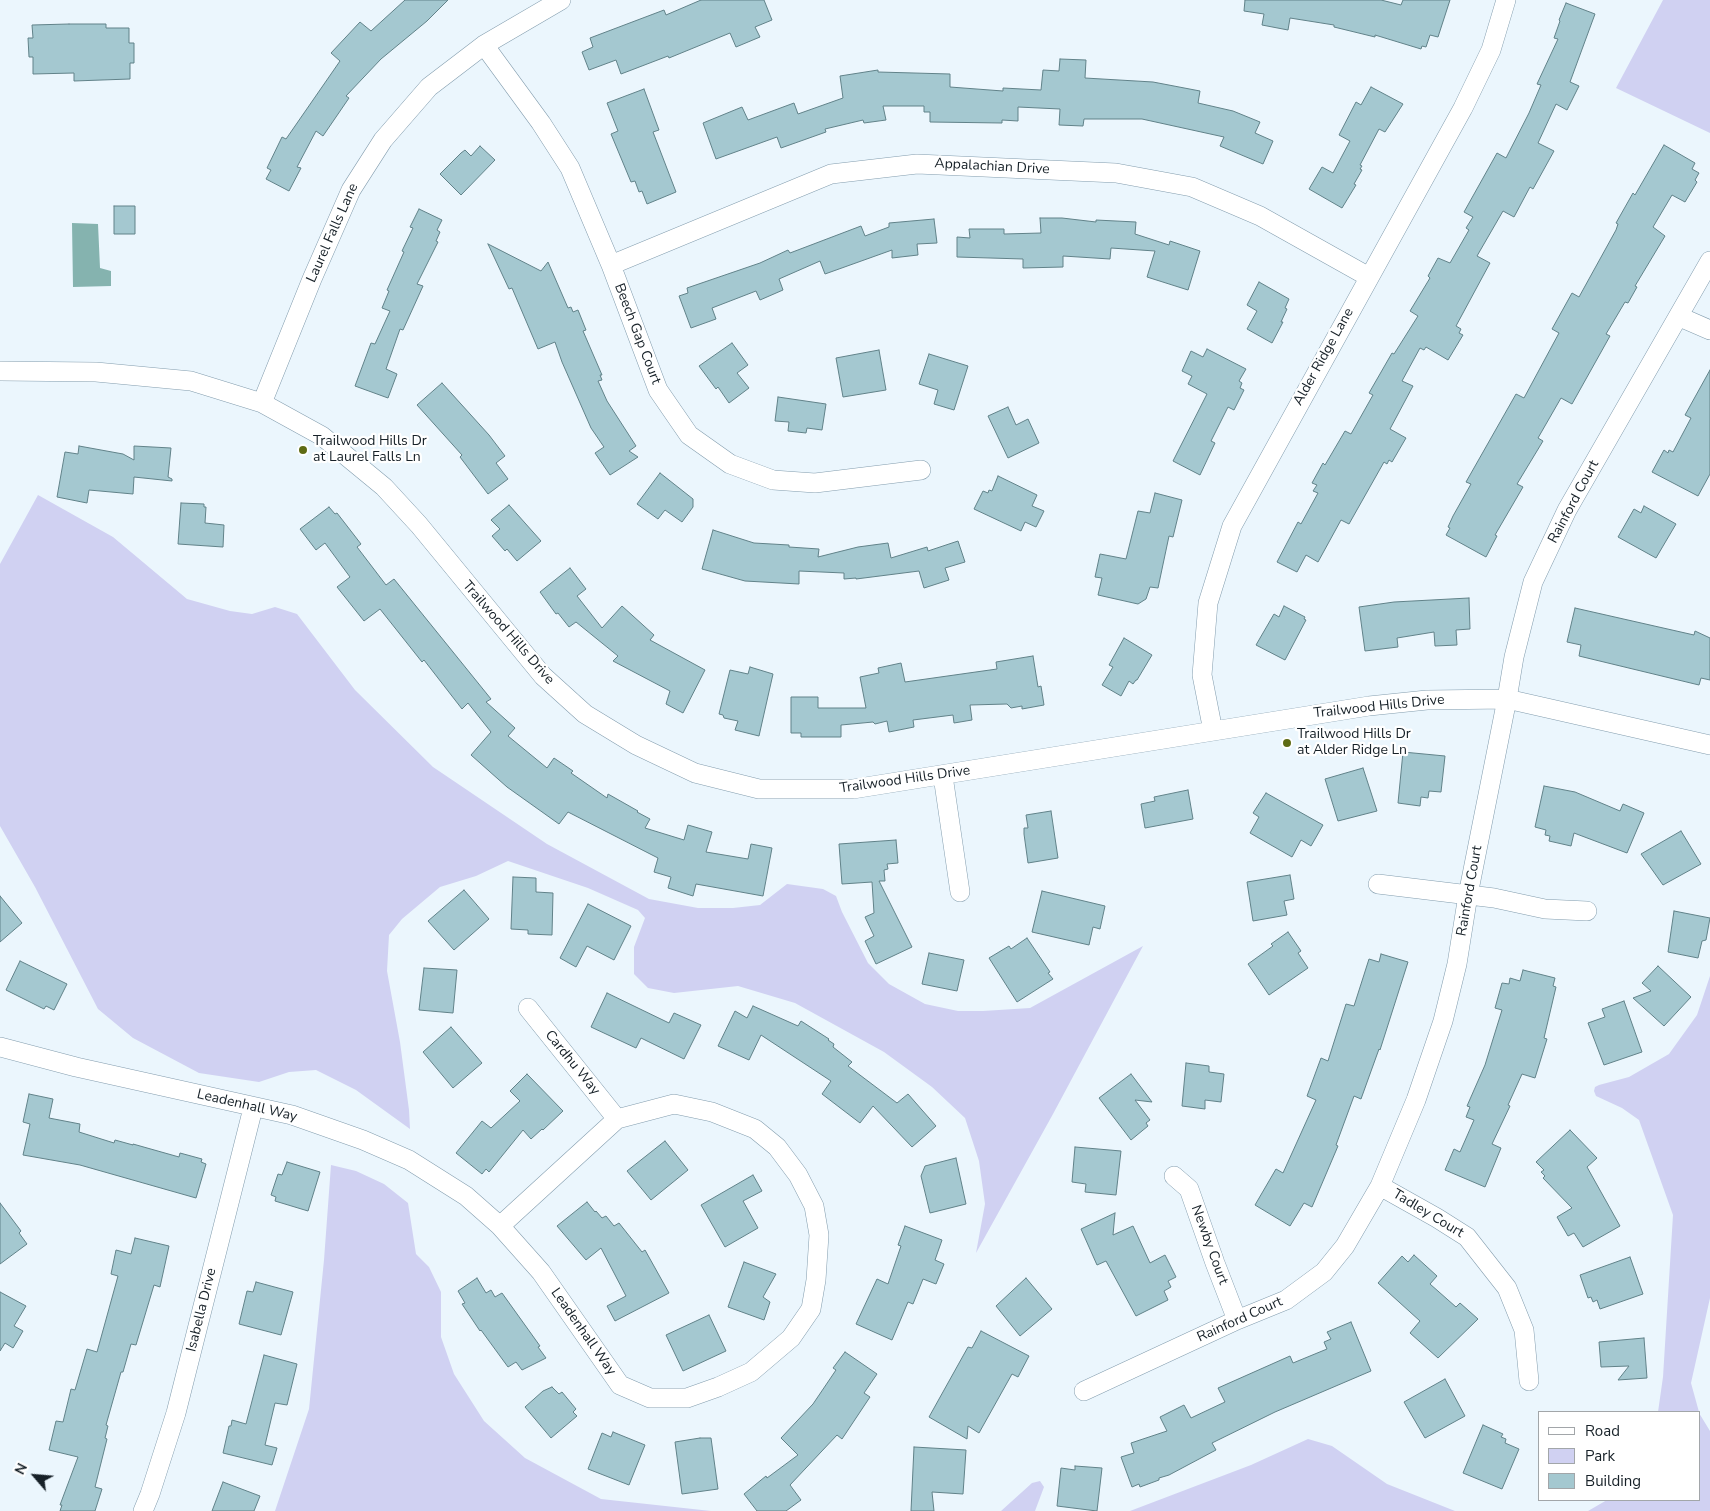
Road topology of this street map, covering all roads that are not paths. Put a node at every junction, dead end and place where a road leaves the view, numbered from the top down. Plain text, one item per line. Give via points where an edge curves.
1 (561, 0) edge
2 (1506, 0) edge
3 (484, 46) junction
4 (1710, 261) edge
5 (611, 265) junction
6 (1368, 277) junction
7 (1680, 317) junction
8 (1710, 330) edge
9 (0, 371) edge
10 (262, 402) junction
11 (921, 470) dead end
12 (1507, 699) junction
13 (1213, 730) junction
14 (1710, 745) edge
15 (943, 776) junction
16 (1378, 884) dead end
17 (960, 892) dead end
18 (1468, 895) junction
19 (1587, 911) dead end
20 (528, 1008) dead end
21 (0, 1047) edge
22 (253, 1108) junction
23 (616, 1119) junction
24 (1174, 1176) dead end
25 (1380, 1186) junction
26 (500, 1226) junction
27 (1237, 1320) junction
28 (1529, 1380) dead end
29 (1084, 1391) dead end
30 (143, 1511) edge

1 - 3 street, Laurel Falls Lane
2 - 6 street, Alder Ridge Lane via 1491,50 1467,100
3 - 5 street, Beech Gap Court via 542,123 570,168
3 - 10 street, Laurel Falls Lane via 429,87 383,140 350,190
4 - 7 street, Rainford Court
5 - 6 street, Appalachian Drive via 831,174 918,164 1116,173 1192,187 1260,216
5 - 11 street, Beech Gap Court via 658,390 689,435 730,464 773,480 815,483
6 - 13 street, Alder Ridge Lane via 1232,526 1208,603 1202,675
7 - 8 street
7 - 12 street, Rainford Court via 1567,510 1532,582
9 - 10 street, Trailwood Hills Drive via 96,372 191,381
10 - 15 street, Trailwood Hills Drive via 322,436 384,487 419,524 543,676 585,714 636,745 695,773 759,789 852,789
12 - 13 street, Trailwood Hills Drive via 1427,700 1369,706
12 - 14 street, Trailwood Hills Drive
12 - 18 street, Rainford Court
13 - 15 street, Trailwood Hills Drive
15 - 17 street
16 - 18 street
18 - 19 street via 1545,909
18 - 25 street, Rainford Court via 1457,964 1443,1021 1416,1100
20 - 23 street, Cardhu Way
21 - 22 street, Leadenhall Way
22 - 26 street, Leadenhall Way via 292,1115 364,1140 409,1160 466,1196
22 - 30 street, Isabella Drive via 176,1413
23 - 26 street, Leadenhall Way
23 - 26 street, Leadenhall Way via 674,1104 721,1115 755,1130 777,1147 798,1175 814,1206 819,1235 811,1309 791,1338 751,1372 718,1387 688,1398 650,1398 620,1385 541,1272
24 - 27 street, Newby Court via 1189,1189
25 - 27 street, Rainford Court via 1345,1246 1324,1272 1286,1300
25 - 28 street, Tadley Court via 1467,1237 1507,1288 1524,1330
27 - 29 street, Rainford Court

